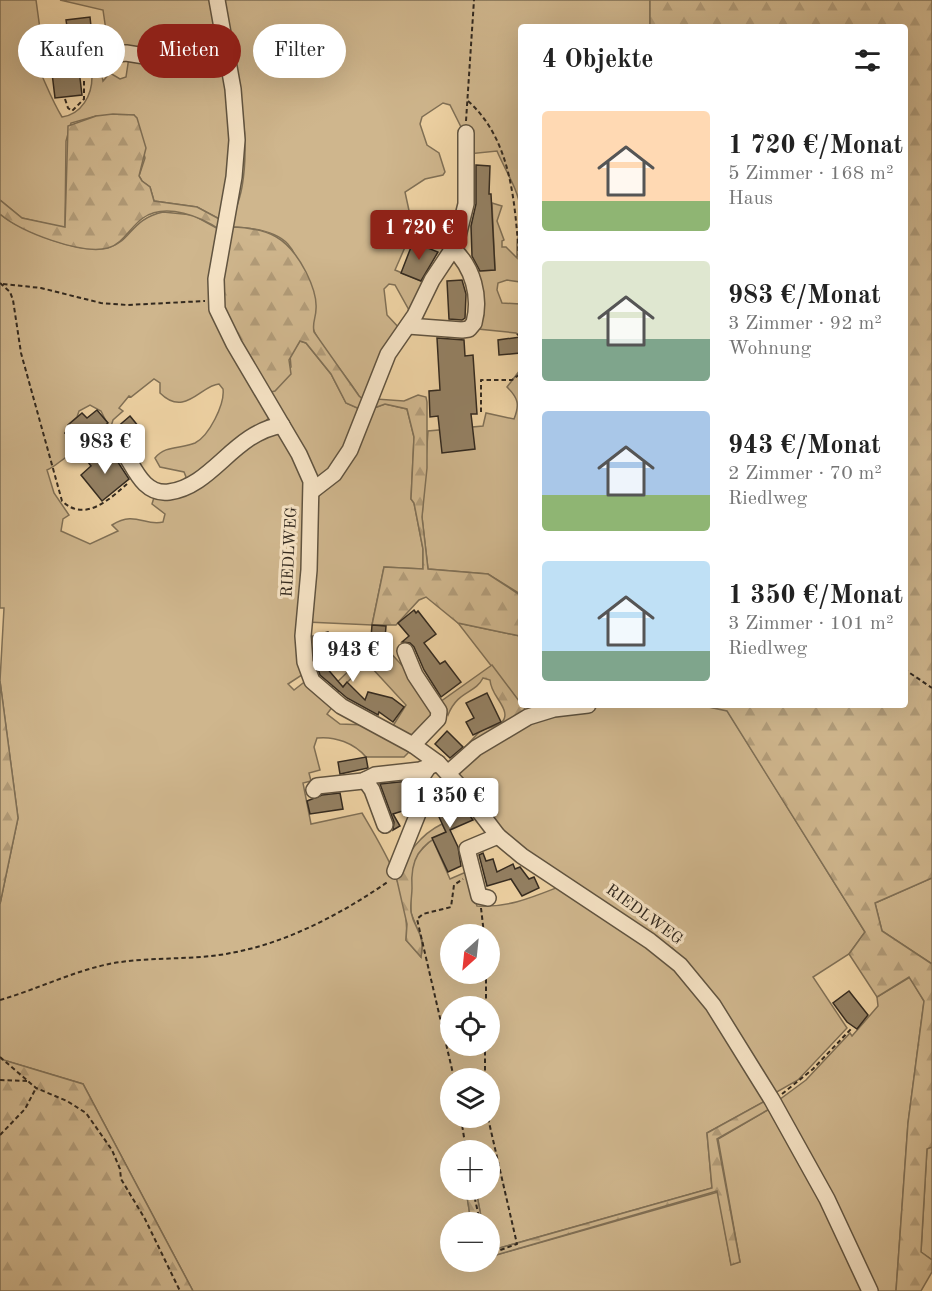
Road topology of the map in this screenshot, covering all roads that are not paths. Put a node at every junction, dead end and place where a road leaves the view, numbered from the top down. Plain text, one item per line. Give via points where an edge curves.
1 (217, 0) edge
2 (222, 24) edge
3 (230, 78) edge
4 (466, 133) road end
5 (453, 249) junction
6 (408, 326) junction
7 (282, 425) junction
8 (92, 446) dead end
9 (312, 491) junction
10 (405, 651) dead end
11 (562, 708) edge
12 (414, 745) junction
13 (437, 768) junction
14 (365, 780) junction
15 (314, 790) dead end
16 (385, 825) dead end
17 (498, 836) junction
18 (395, 871) road end
19 (484, 897) road end
20 (870, 1291) edge

1 - 2 street, RIEDLWEG
3 - 7 street, RIEDLWEG via 236,155 216,301 234,344
4 - 5 street via 466,204
5 - 6 street
5 - 6 street via 465,261 473,279 474,323 462,330
6 - 9 street via 388,354 346,456 334,474
7 - 8 street via 259,430 210,471 170,492 148,488 112,440 103,439
7 - 9 street, RIEDLWEG via 307,471
9 - 12 street, RIEDLWEG via 303,636 308,672 329,699
10 - 12 street via 411,668 440,711 438,719
11 - 13 street via 528,717
12 - 13 street, RIEDLWEG
13 - 14 street via 375,774
13 - 17 street, RIEDLWEG
13 - 18 street via 419,781 419,811
14 - 15 street via 330,783
14 - 16 street
17 - 19 street via 468,847 473,874
17 - 20 street, RIEDLWEG via 650,941 680,965 713,1005 827,1199

